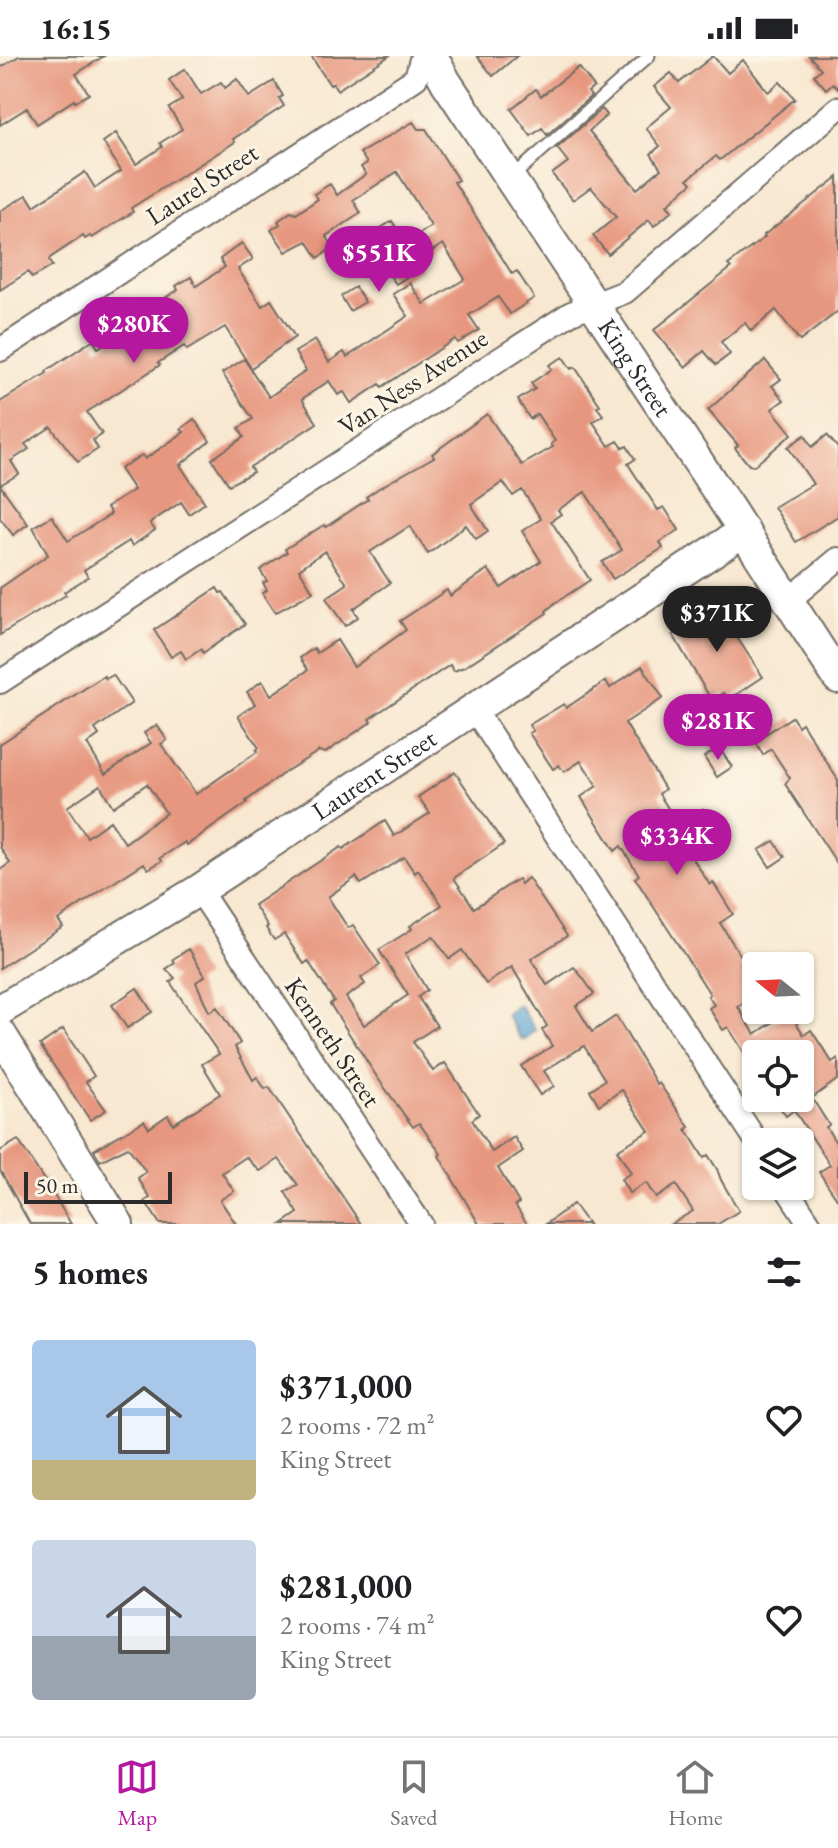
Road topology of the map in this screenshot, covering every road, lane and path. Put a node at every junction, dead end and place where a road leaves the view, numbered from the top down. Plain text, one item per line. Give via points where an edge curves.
1 (422, 56) edge
2 (432, 56) edge
3 (649, 56) edge
4 (838, 108) edge
5 (511, 179) junction
6 (594, 305) junction
7 (0, 350) edge
8 (744, 531) junction
9 (838, 559) edge
10 (788, 601) junction
11 (838, 678) edge
12 (0, 682) edge
13 (474, 709) junction
14 (199, 890) junction
15 (0, 1010) edge
16 (0, 1033) edge
17 (748, 1128) edge
18 (794, 1200) edge
19 (118, 1224) edge
20 (421, 1224) edge
21 (810, 1224) edge

1 - 7 street, Laurel Street via 416,78
2 - 5 street, King Street
3 - 5 lane
4 - 6 street, Van Ness Avenue via 625,292
5 - 6 street, King Street
6 - 8 street, King Street
6 - 12 street, Van Ness Avenue via 571,313
8 - 10 street, King Street
8 - 13 street, Laurent Street
9 - 10 street
10 - 11 street, King Street
13 - 14 street, Laurent Street
13 - 17 street
14 - 15 street, Laurent Street
14 - 20 street, Kenneth Street
16 - 19 street
18 - 21 street

